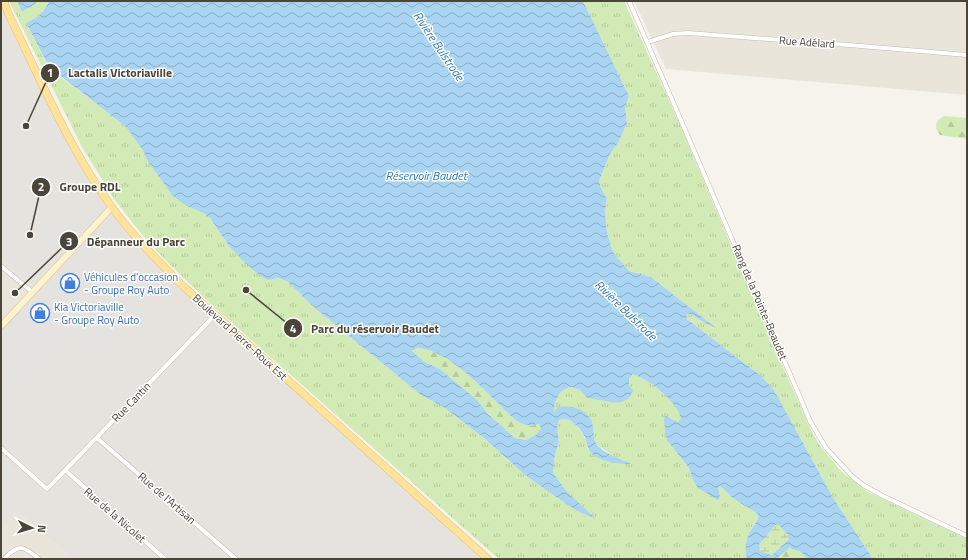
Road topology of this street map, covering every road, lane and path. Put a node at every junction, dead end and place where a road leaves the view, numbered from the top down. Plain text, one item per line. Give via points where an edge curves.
1 (4, 1) edge
2 (629, 1) edge
3 (1, 3) edge
4 (8, 13) junction
5 (648, 42) junction
6 (967, 55) edge
7 (112, 207) junction
8 (1, 266) edge
9 (32, 292) junction
10 (215, 315) junction
11 (1, 326) edge
12 (97, 438) junction
13 (1, 448) edge
14 (65, 470) junction
15 (967, 536) edge
16 (4, 559) edge
17 (39, 559) edge
18 (165, 559) edge
19 (236, 559) edge
20 (488, 559) edge

1 - 4 main road, Boulevard Pierre-Roux Est
2 - 5 street, Rang de la Pointe-Beaudet
3 - 4 main road, Boulevard Pierre-Roux Est
4 - 7 main road, Boulevard Pierre-Roux Est via 74,147
5 - 6 street, Rue Adélard via 673,34 688,33
5 - 15 street, Rang de la Pointe-Beaudet via 810,421 826,448 843,468 863,485
7 - 9 street
7 - 10 main road, Boulevard Pierre-Roux Est via 146,248
8 - 9 street
9 - 11 street
10 - 12 street, Rue Cantin
10 - 20 main road, Boulevard Pierre-Roux Est
12 - 14 street, Rue Cantin
12 - 19 street, Rue de l'Artisan
13 - 14 street, Rue Cantin via 47,489
14 - 18 street, Rue de la Nicolet
16 - 17 street via 14,549 21,547

